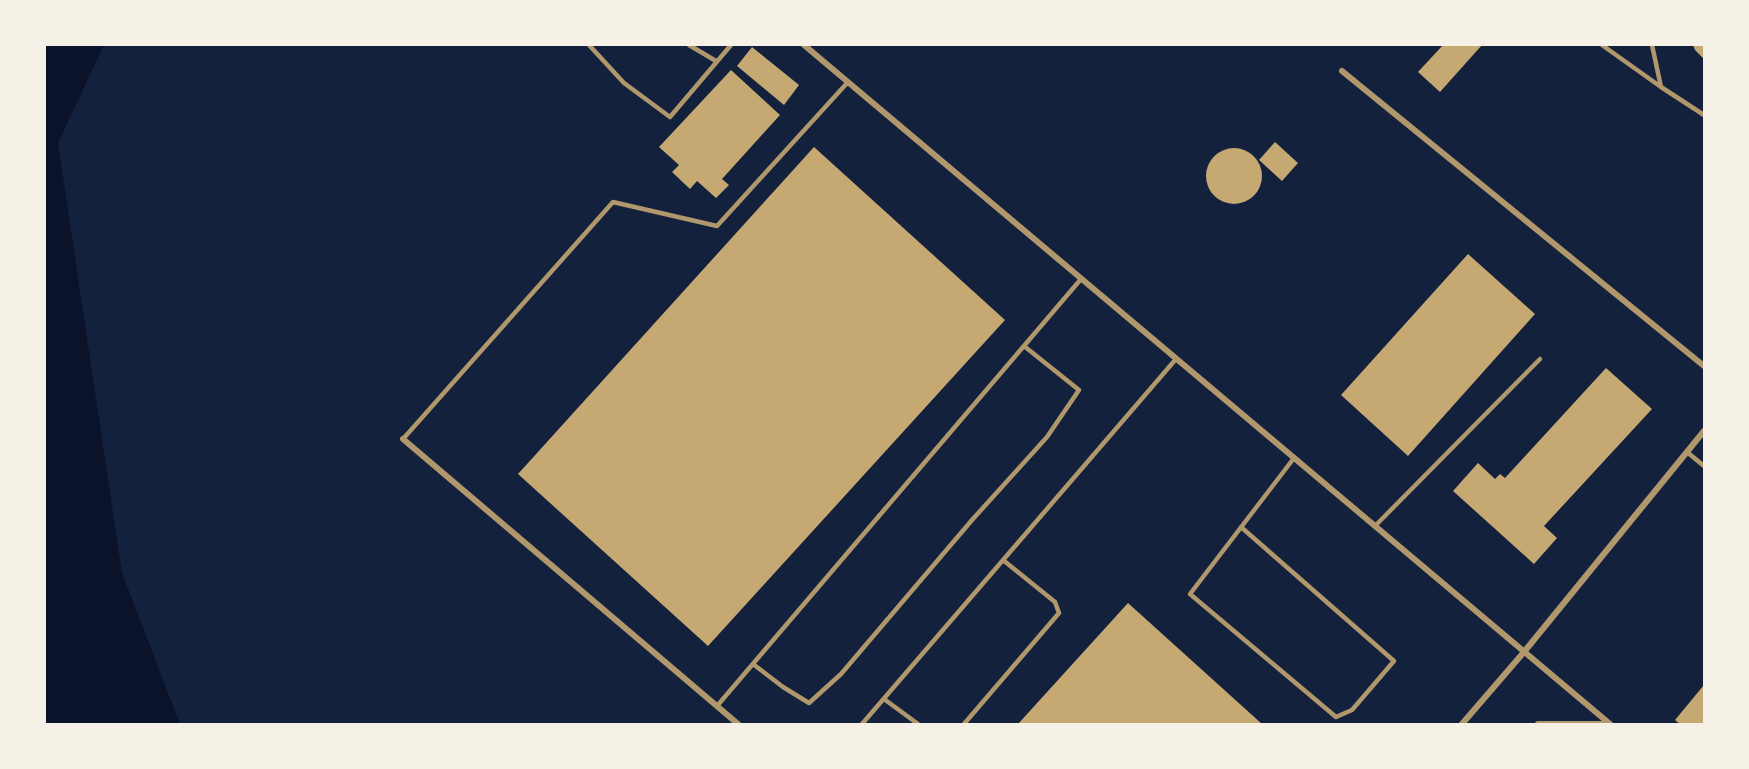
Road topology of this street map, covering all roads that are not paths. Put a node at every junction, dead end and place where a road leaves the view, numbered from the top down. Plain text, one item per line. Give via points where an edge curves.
1 (589, 45) edge
2 (688, 45) edge
3 (731, 45) edge
4 (804, 45) edge
5 (1602, 45) edge
6 (1652, 45) edge
7 (716, 61) junction
8 (1342, 71) dead end
9 (848, 82) junction
10 (1661, 87) junction
11 (1704, 115) edge
12 (1081, 279) junction
13 (1024, 346) junction
14 (1176, 359) junction
15 (1540, 359) dead end
16 (1704, 366) edge
17 (1704, 431) edge
18 (403, 439) joint
19 (1687, 453) junction
20 (1294, 458) junction
21 (1704, 466) edge
22 (1375, 526) junction
23 (1241, 527) junction
24 (1003, 560) junction
25 (1524, 652) junction
26 (753, 663) junction
27 (884, 699) junction
28 (717, 706) junction
29 (738, 724) edge
30 (862, 724) edge
31 (918, 724) edge
32 (964, 724) edge
33 (1462, 724) edge
34 (1538, 724) edge
35 (1602, 724) edge
36 (1610, 724) edge

1 - 7 lane via 624,83 670,117
2 - 7 lane
3 - 7 lane
4 - 9 street
5 - 10 lane
6 - 10 lane
8 - 16 street
9 - 12 street
9 - 18 lane via 717,226 613,202
10 - 11 lane
12 - 13 lane
12 - 14 street
13 - 26 lane
13 - 26 lane via 1079,390 1047,437 841,674 809,703
14 - 20 street
14 - 24 lane
15 - 22 lane
17 - 19 street
18 - 28 street
19 - 21 lane
19 - 25 street
20 - 22 street
20 - 23 lane
22 - 25 street
23 - 23 lane via 1190,594 1336,717 1352,710 1394,661
24 - 27 lane
24 - 32 lane via 1055,602 1059,612
25 - 33 street
25 - 36 street
26 - 28 lane
27 - 30 lane
27 - 31 lane
28 - 29 street
34 - 35 street

